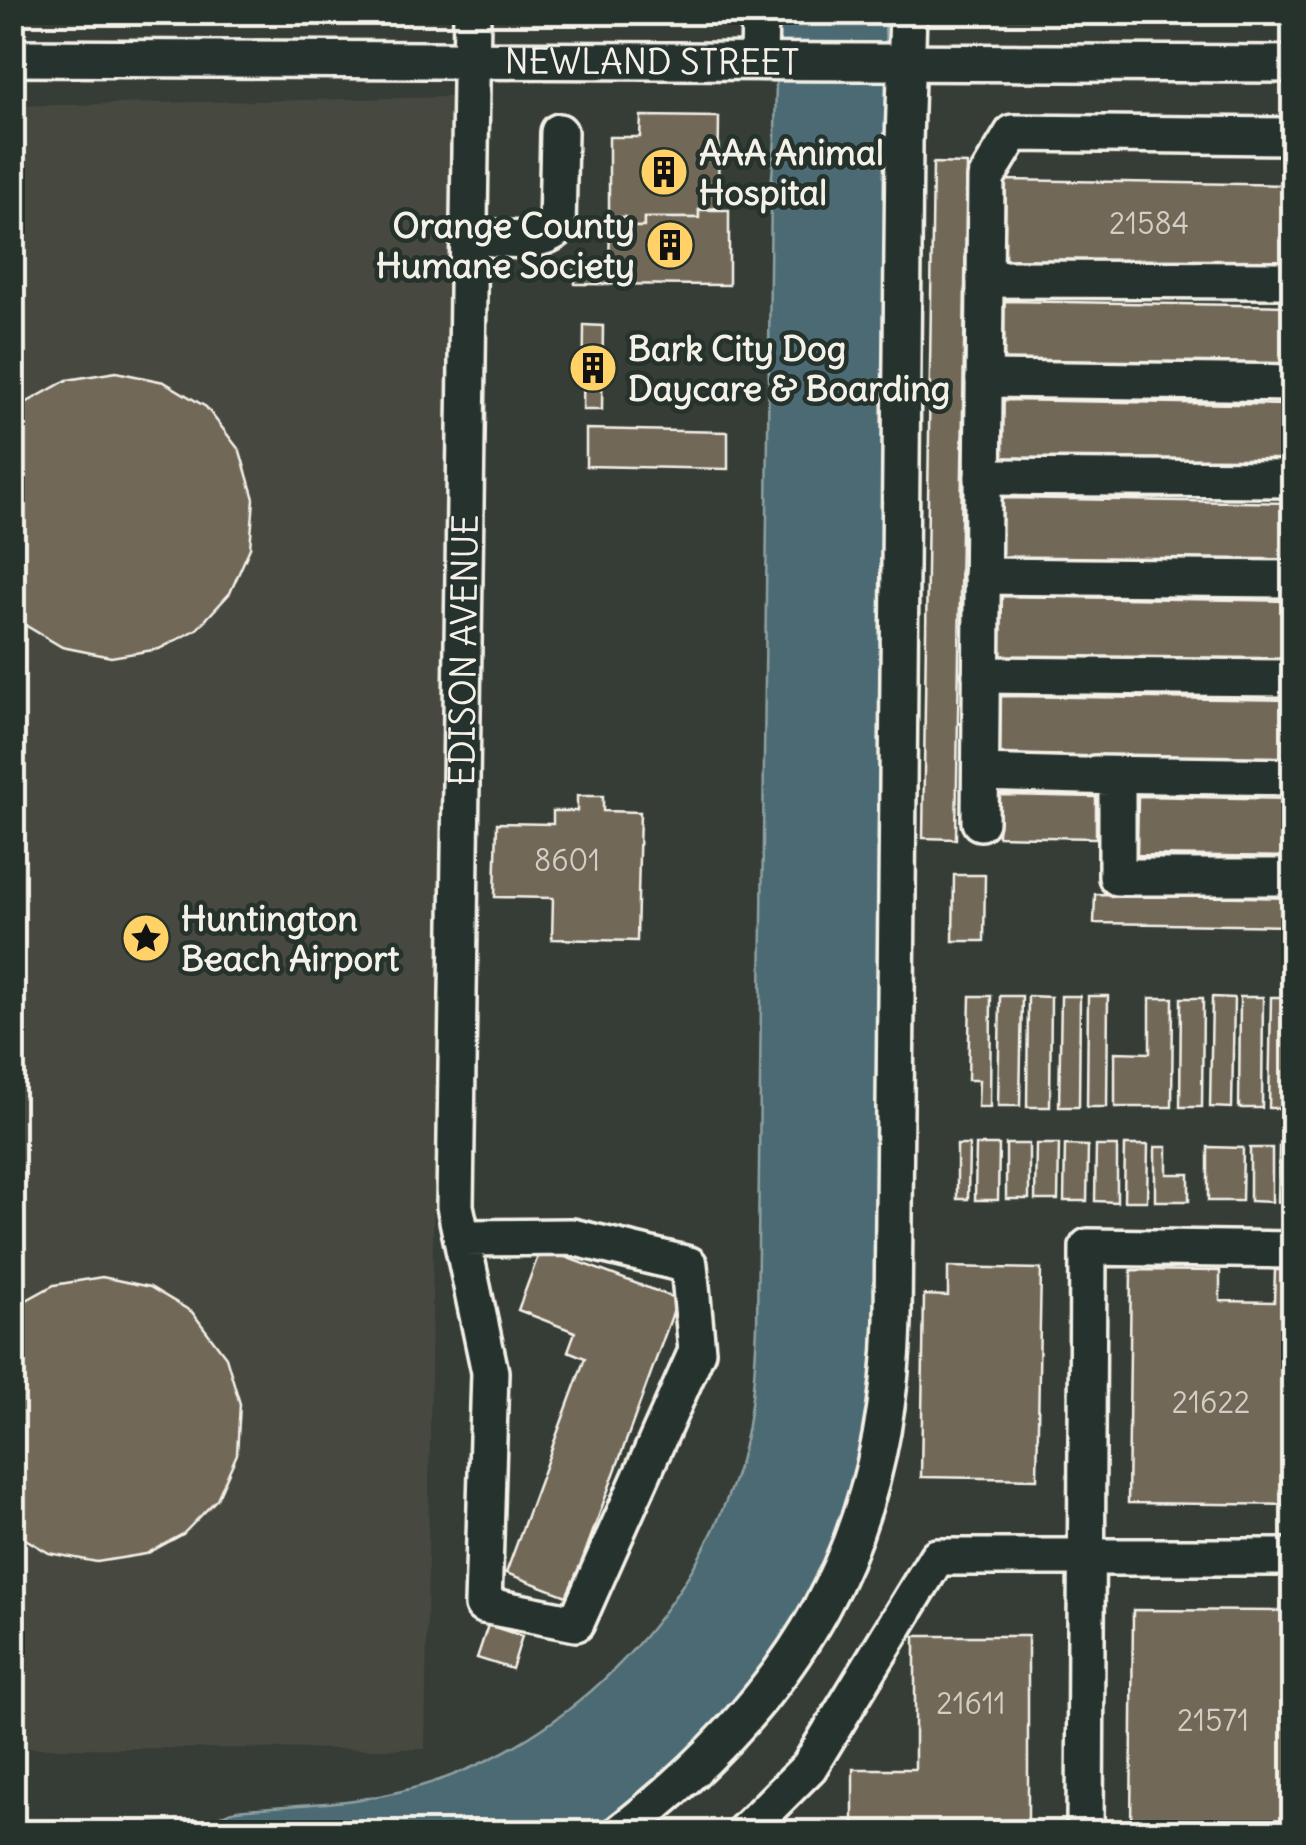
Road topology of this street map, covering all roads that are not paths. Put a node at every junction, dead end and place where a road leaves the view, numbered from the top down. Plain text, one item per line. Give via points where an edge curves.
1 (472, 12) edge
2 (760, 12) edge
3 (908, 12) edge
4 (12, 58) edge
5 (472, 60) junction
6 (766, 60) junction
7 (897, 60) junction
8 (1294, 64) edge
9 (560, 132) dead end
10 (1294, 136) edge
11 (469, 236) junction
12 (985, 279) junction
13 (1294, 280) edge
14 (984, 379) junction
15 (1294, 383) edge
16 (983, 477) junction
17 (1294, 479) edge
18 (982, 576) junction
19 (1294, 579) edge
20 (981, 675) junction
21 (1294, 678) edge
22 (981, 773) junction
23 (1294, 777) edge
24 (980, 822) dead end
25 (1294, 876) edge
26 (462, 1238) junction
27 (1294, 1250) edge
28 (1294, 1557) edge
29 (1086, 1558) junction
30 (621, 1832) edge
31 (744, 1832) edge
32 (1085, 1832) edge

1 - 5 street, EDISON AVENUE
2 - 6 street
3 - 7 street
4 - 5 street, NEWLAND STREET
5 - 6 street, NEWLAND STREET
5 - 11 street, EDISON AVENUE
6 - 7 street, NEWLAND STREET
7 - 8 street, NEWLAND STREET
7 - 30 street via 888,1406 863,1516 834,1585 785,1668 717,1750
9 - 11 street via 557,229 536,239
10 - 12 street via 1013,134 986,178
11 - 26 street, EDISON AVENUE via 455,1206
12 - 13 street
12 - 14 street
14 - 15 street
14 - 16 street
16 - 17 street
16 - 18 street
18 - 19 street
18 - 20 street
20 - 21 street
20 - 22 street
22 - 23 street
22 - 24 street
22 - 25 street via 1117,777 1117,876
26 - 26 street, EDISON AVENUE via 490,1372 482,1605 576,1624 697,1351 688,1265 572,1237
27 - 29 street via 1088,1247
28 - 29 street
29 - 31 street via 937,1556 809,1768
29 - 32 street

